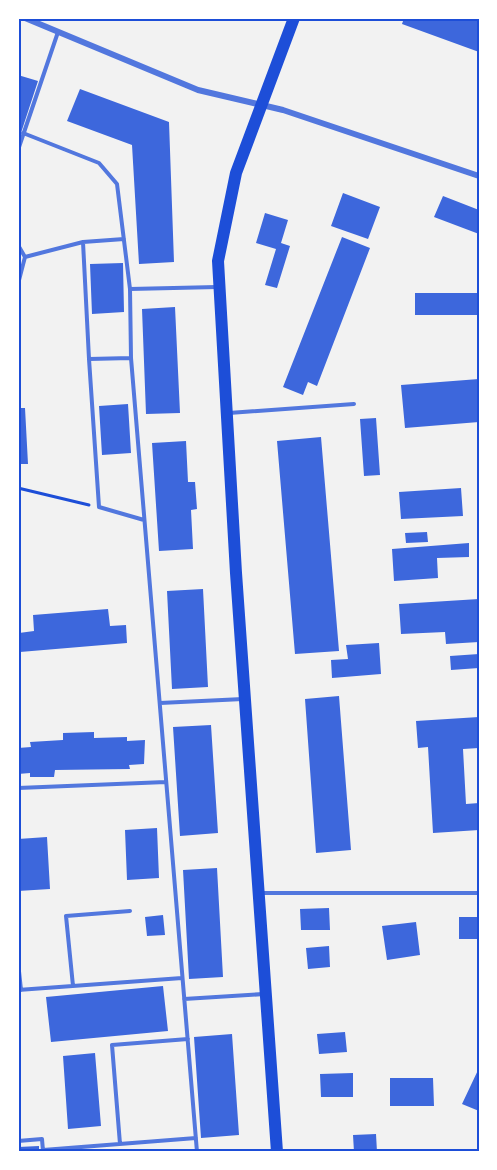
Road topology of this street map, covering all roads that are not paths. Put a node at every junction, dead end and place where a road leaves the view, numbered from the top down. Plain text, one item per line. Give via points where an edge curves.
1 (26, 18) edge
2 (294, 18) edge
3 (58, 32) junction
4 (262, 105) junction
5 (23, 133) junction
6 (18, 150) edge
7 (479, 176) edge
8 (124, 239) junction
9 (83, 242) junction
10 (18, 245) edge
11 (25, 257) junction
12 (18, 284) edge
13 (220, 287) junction
14 (130, 289) junction
15 (131, 358) junction
16 (89, 359) junction
17 (354, 404) dead end
18 (227, 413) junction
19 (144, 520) junction
20 (245, 699) junction
21 (160, 704) junction
22 (166, 782) junction
23 (18, 788) edge
24 (259, 893) junction
25 (479, 893) edge
26 (130, 911) dead end
27 (18, 962) edge
28 (182, 978) junction
29 (73, 986) junction
30 (20, 990) edge
31 (266, 993) junction
32 (184, 999) junction
33 (188, 1039) junction
34 (196, 1138) junction
35 (18, 1141) edge
36 (120, 1144) junction
37 (43, 1151) edge
38 (197, 1152) edge
39 (277, 1152) edge

1 - 3 street
2 - 4 main road
3 - 4 street via 198,90
3 - 5 lane
4 - 7 street
4 - 13 main road via 236,173 218,261
5 - 6 lane
5 - 8 lane via 99,163 117,184
8 - 9 lane
8 - 14 lane
9 - 11 lane
9 - 16 lane
10 - 11 lane
11 - 12 lane
13 - 14 lane
13 - 18 main road
14 - 15 lane
15 - 16 lane
15 - 19 lane
16 - 19 lane via 99,507
17 - 18 lane
18 - 20 main road
19 - 21 lane
20 - 21 lane
20 - 24 main road
21 - 22 lane
22 - 23 lane
22 - 28 lane
24 - 25 lane
24 - 31 main road
26 - 29 lane via 66,916
27 - 30 lane
28 - 29 lane
28 - 32 lane
29 - 30 lane
31 - 32 lane
31 - 39 main road
32 - 33 lane
33 - 34 lane
33 - 36 lane via 112,1045
34 - 36 lane
34 - 38 lane
35 - 37 lane via 42,1139
36 - 37 lane

